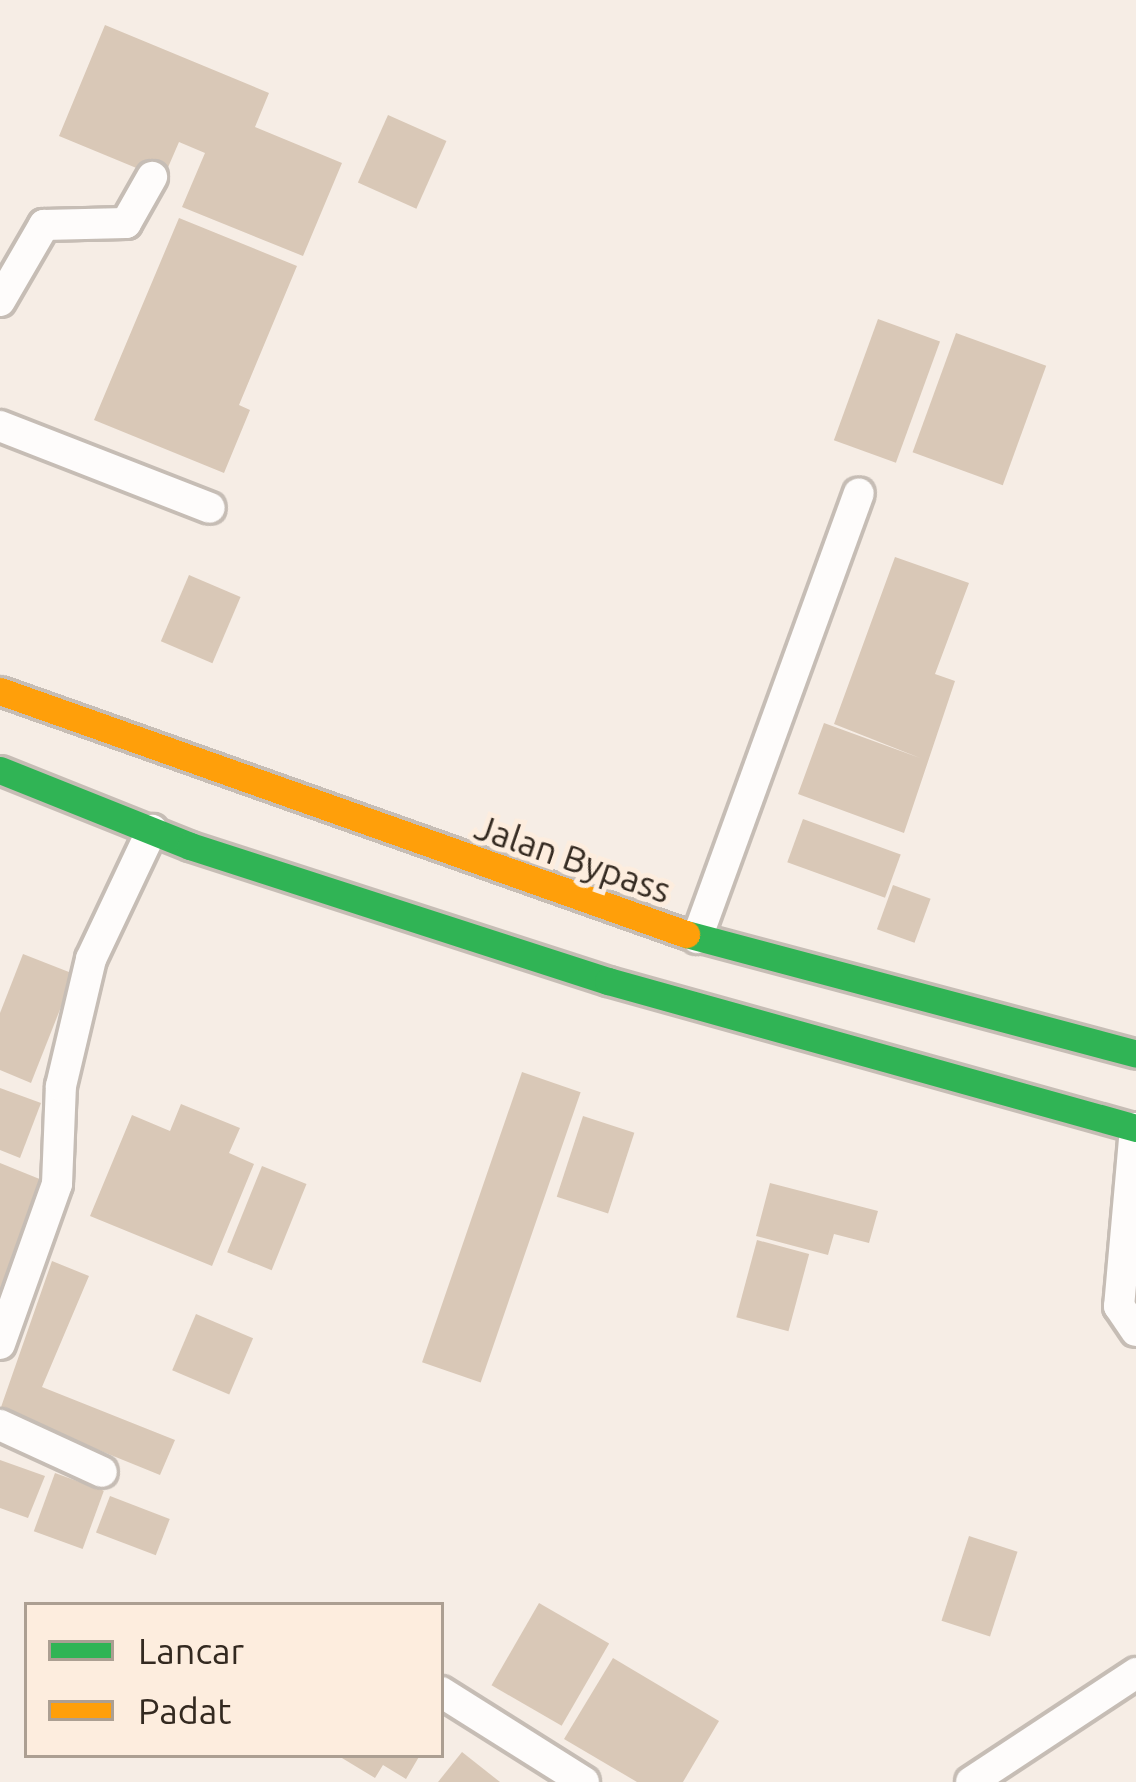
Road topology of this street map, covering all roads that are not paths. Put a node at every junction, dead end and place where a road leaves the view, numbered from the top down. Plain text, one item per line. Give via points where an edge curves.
1 (152, 177) dead end
2 (0, 302) edge
3 (0, 426) edge
4 (859, 494) dead end
5 (210, 508) dead end
6 (0, 691) edge
7 (0, 770) edge
8 (152, 830) junction
9 (698, 938) junction
10 (1136, 1054) edge
11 (1135, 1128) edge
12 (1136, 1331) edge
13 (0, 1344) edge
14 (0, 1425) edge
15 (102, 1472) dead end
16 (1136, 1673) edge
17 (444, 1694) edge
18 (584, 1782) edge
19 (970, 1782) edge

1 - 2 lane via 126,223 44,226
3 - 5 lane
4 - 9 lane
6 - 9 highway, Jalan Bypass
7 - 8 highway
8 - 11 highway via 608,981
8 - 13 lane via 91,959 61,1086 57,1184
9 - 10 highway, Jalan Bypass
11 - 12 lane via 1119,1306
14 - 15 lane
16 - 19 lane
17 - 18 lane

